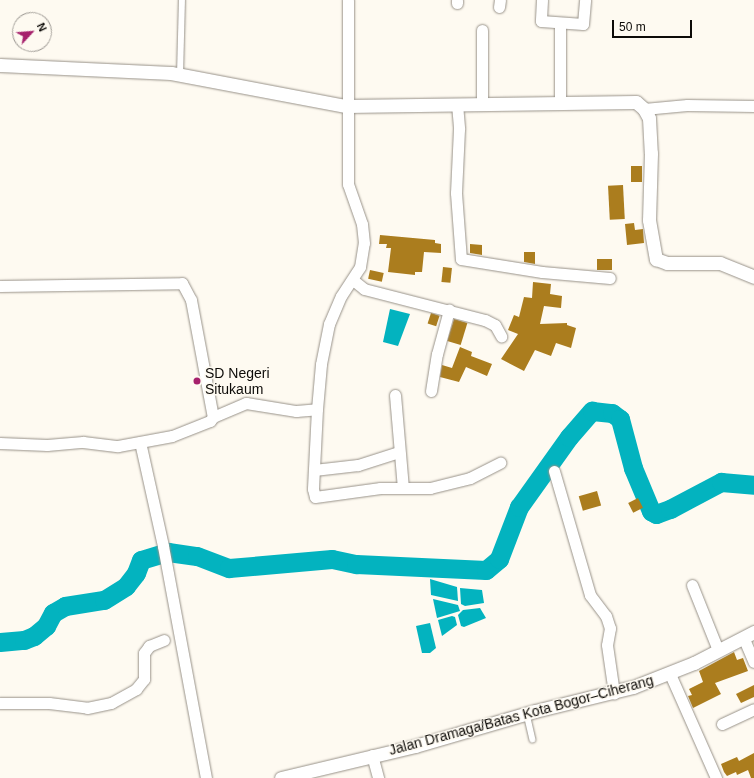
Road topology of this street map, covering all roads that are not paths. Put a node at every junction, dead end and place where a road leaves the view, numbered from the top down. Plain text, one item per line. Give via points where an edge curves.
1 (182, 0) edge
2 (348, 0) edge
3 (542, 0) edge
4 (584, 0) edge
5 (560, 23) junction
6 (482, 30) dead end
7 (0, 65) edge
8 (180, 76) junction
9 (560, 102) junction
10 (482, 103) junction
11 (457, 104) junction
12 (346, 106) junction
13 (754, 106) edge
14 (644, 109) junction
15 (754, 277) edge
16 (610, 278) dead end
17 (353, 280) junction
18 (0, 286) edge
19 (449, 310) junction
20 (501, 336) dead end
21 (431, 391) dead end
22 (395, 395) dead end
23 (317, 409) junction
24 (213, 417) junction
25 (140, 442) junction
26 (0, 443) edge
27 (399, 452) junction
28 (500, 463) dead end
29 (314, 470) junction
30 (554, 471) dead end
31 (403, 488) junction
32 (692, 585) dead end
33 (749, 636) edge
34 (164, 640) dead end
35 (718, 650) junction
36 (754, 662) edge
37 (670, 674) junction
38 (614, 692) junction
39 (0, 703) edge
40 (754, 709) edge
41 (526, 714) junction
42 (722, 724) dead end
43 (533, 739) dead end
44 (372, 755) junction
45 (322, 772) edge
46 (206, 778) edge
47 (281, 778) edge
48 (378, 778) edge
49 (716, 778) edge

1 - 8 lane
2 - 12 street
3 - 5 street via 541,21
4 - 5 street via 583,24
5 - 9 street
6 - 10 street
7 - 8 street via 157,72
8 - 12 street
9 - 10 street
9 - 14 street via 630,101
10 - 11 street
11 - 12 street
11 - 16 street via 459,129 456,193 461,258 542,272
12 - 17 street via 348,184 364,232 363,256
13 - 14 street via 686,105
14 - 15 street via 649,118 649,220 656,259 667,263 720,263
17 - 19 street via 364,289
17 - 23 street via 329,324 321,364
18 - 24 street via 177,281 182,283 191,300
19 - 20 street via 495,325
19 - 21 street via 437,354
22 - 27 street
23 - 24 street via 296,411 250,402
23 - 29 street
24 - 25 street via 210,421 172,436
25 - 26 street via 118,446 83,442 47,445
25 - 46 street via 163,546
27 - 29 street via 358,465
27 - 31 street
28 - 31 street via 470,478 437,486
29 - 31 street via 315,496 367,489
30 - 38 street via 590,595 606,616 610,628 607,645
32 - 35 street
33 - 35 street, Jalan Dramaga/Batas Kota Bogor–Ciherang
33 - 36 street
34 - 39 street via 149,646 144,653 144,679 136,689 111,703 87,708 50,703
35 - 37 street, Jalan Dramaga/Batas Kota Bogor–Ciherang
37 - 38 street, Jalan Dramaga/Batas Kota Bogor–Ciherang
37 - 49 street
38 - 41 street, Jalan Dramaga/Batas Kota Bogor–Ciherang
40 - 42 street
41 - 43 lane
41 - 44 street, Jalan Dramaga/Batas Kota Bogor–Ciherang via 415,746
44 - 45 street, Jalan Dramaga/Batas Kota Bogor–Ciherang
44 - 48 street
45 - 47 street, Jalan Dramaga/Batas Kota Bogor–Ciherang

